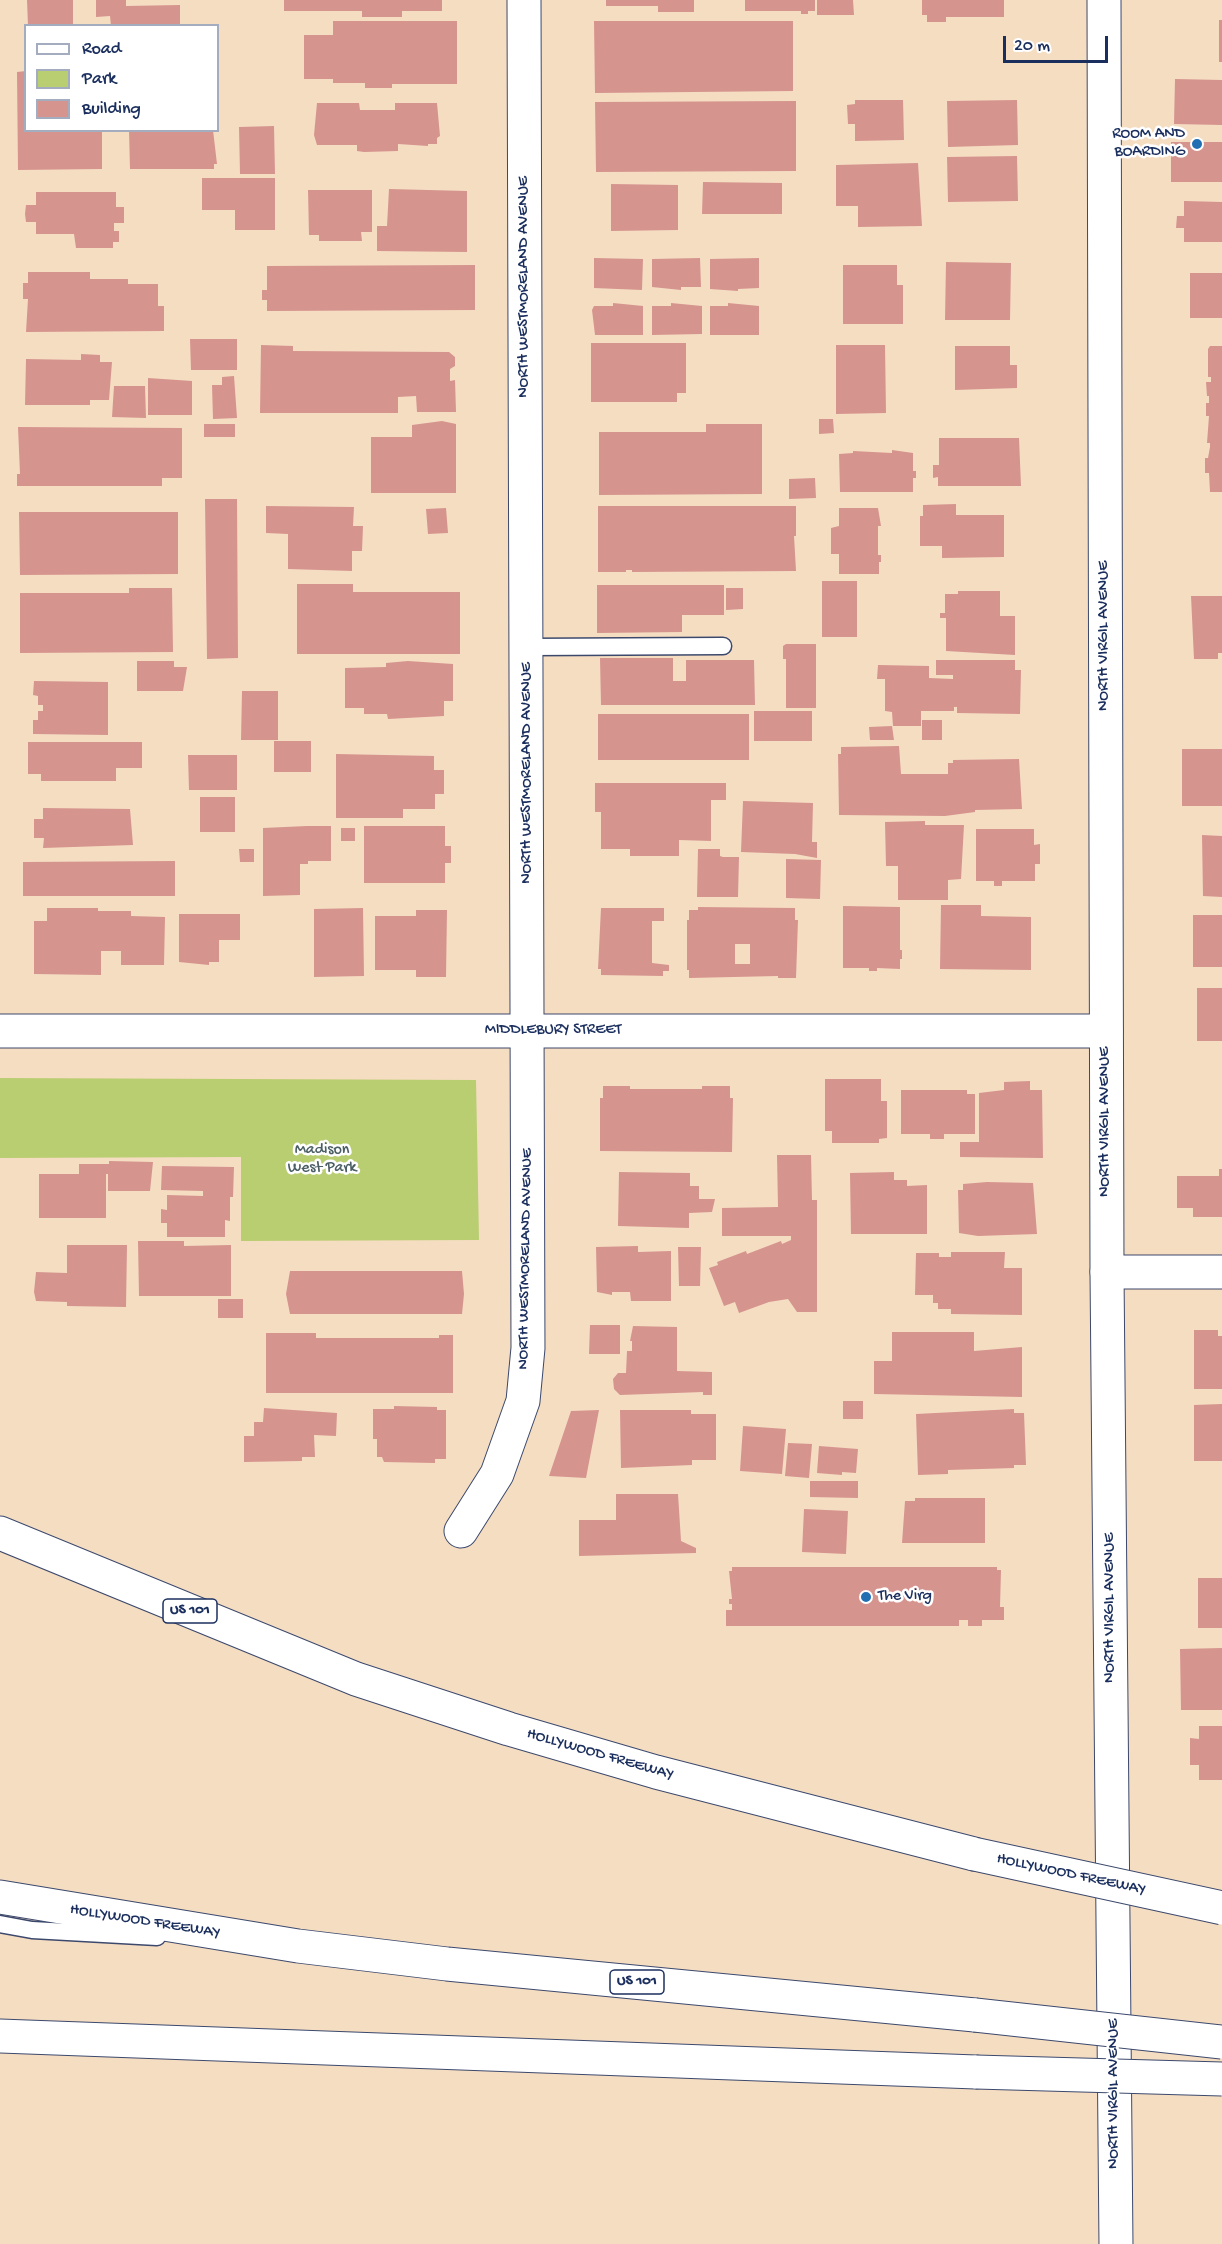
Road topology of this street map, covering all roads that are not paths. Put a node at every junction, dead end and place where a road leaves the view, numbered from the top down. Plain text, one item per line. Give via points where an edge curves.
1 (524, 0) edge
2 (1104, 0) edge
3 (723, 646) dead end
4 (528, 647) junction
5 (0, 1031) edge
6 (527, 1031) junction
7 (1106, 1031) junction
8 (1107, 1272) junction
9 (1222, 1272) edge
10 (460, 1531) dead end
11 (0, 1533) edge
12 (0, 1897) edge
13 (1222, 1908) edge
14 (0, 1924) edge
15 (298, 1946) junction
16 (0, 2036) edge
17 (1222, 2042) edge
18 (1222, 2079) edge
19 (1116, 2244) edge

1 - 4 main road, NORTH WESTMORELAND AVENUE
2 - 7 main road, NORTH VIRGIL AVENUE
3 - 4 lane
4 - 6 main road, NORTH WESTMORELAND AVENUE
5 - 6 main road, MIDDLEBURY STREET
6 - 7 main road, MIDDLEBURY STREET
6 - 10 main road, NORTH WESTMORELAND AVENUE via 528,1348 523,1401 497,1474
7 - 8 main road, NORTH VIRGIL AVENUE
8 - 9 main road
8 - 19 main road, NORTH VIRGIL AVENUE
11 - 13 main road, HOLLYWOOD FREEWAY / US 101, bridge via 356,1679 509,1729 656,1772 974,1854
12 - 15 main road, HOLLYWOOD FREEWAY / US 101
14 - 15 lane via 32,1930
15 - 17 main road, HOLLYWOOD FREEWAY / US 101, bridge
16 - 18 main road, bridge

